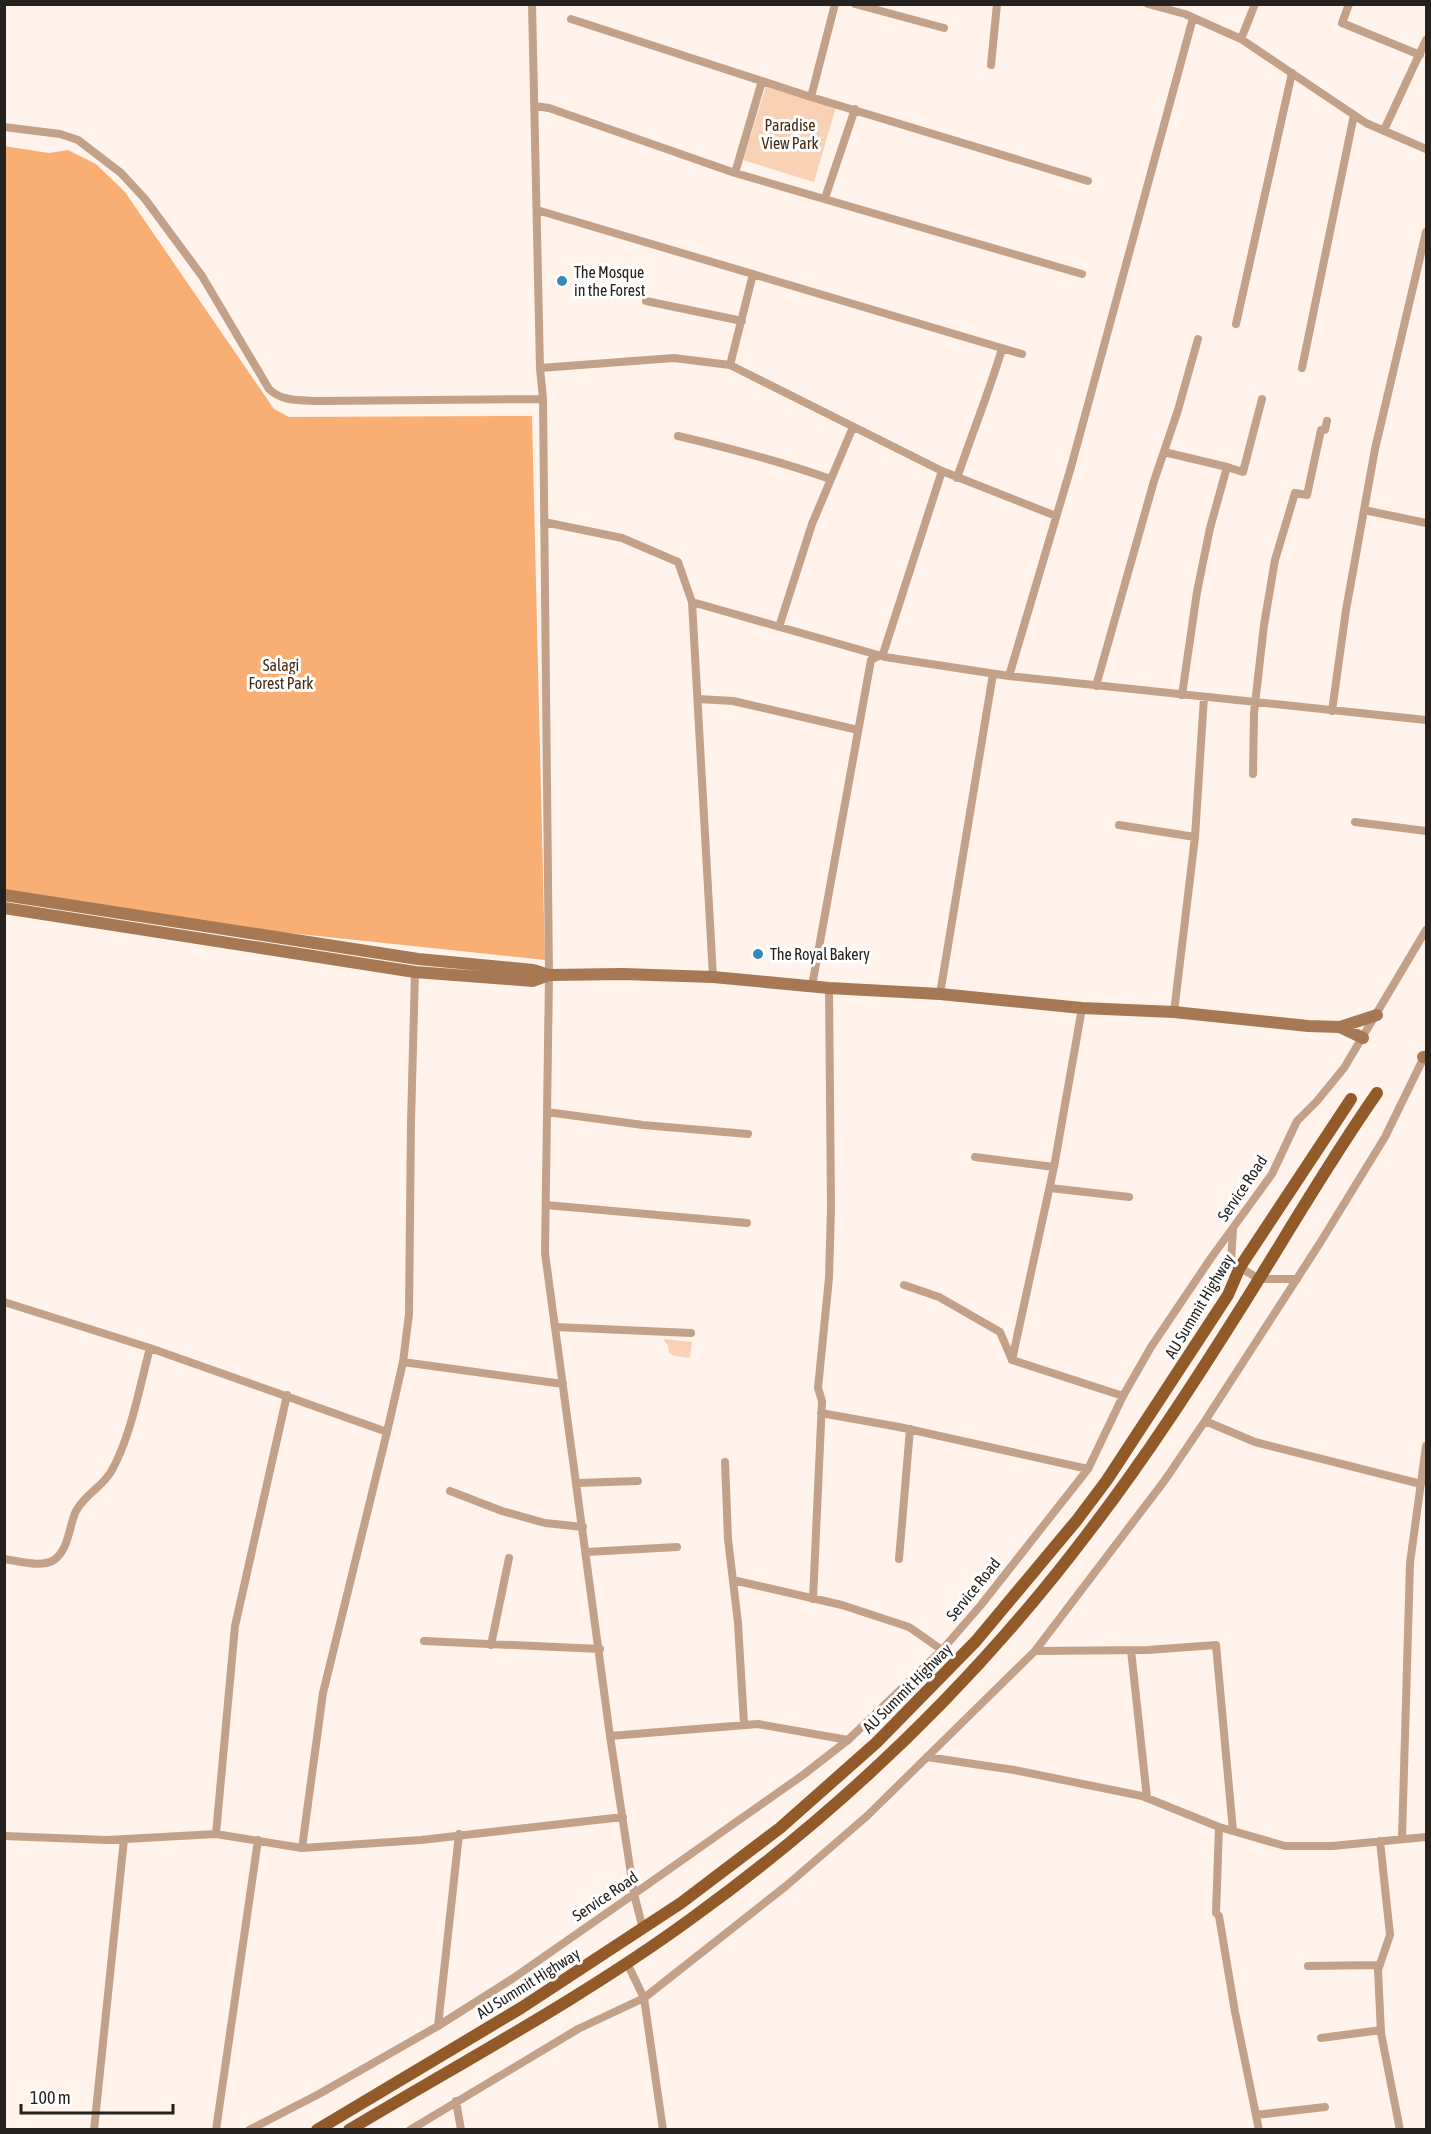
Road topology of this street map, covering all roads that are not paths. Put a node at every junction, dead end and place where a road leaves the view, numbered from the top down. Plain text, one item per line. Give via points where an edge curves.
1 (532, 4) edge
2 (835, 4) edge
3 (855, 4) edge
4 (997, 4) edge
5 (1148, 4) edge
6 (1255, 4) edge
7 (1349, 4) edge
8 (1177, 8) edge
9 (1193, 18) junction
10 (571, 19) dead end
11 (944, 28) dead end
12 (1241, 39) junction
13 (1426, 40) edge
14 (1420, 55) junction
15 (991, 65) dead end
16 (1292, 73) junction
17 (762, 81) junction
18 (811, 97) junction
19 (535, 106) junction
20 (855, 109) junction
21 (1354, 115) junction
22 (4, 127) edge
23 (1384, 130) junction
24 (1426, 148) edge
25 (735, 173) junction
26 (1088, 181) dead end
27 (825, 198) junction
28 (537, 210) junction
29 (1426, 232) edge
30 (753, 274) junction
31 (1082, 274) dead end
32 (646, 301) dead end
33 (742, 321) junction
34 (1236, 324) dead end
35 (1198, 339) dead end
36 (1002, 349) junction
37 (1022, 354) dead end
38 (730, 365) junction
39 (540, 368) junction
40 (1302, 368) dead end
41 (543, 399) junction
42 (1262, 399) dead end
43 (1328, 421) dead end
44 (853, 427) junction
45 (678, 436) dead end
46 (1164, 452) junction
47 (1227, 466) junction
48 (942, 471) junction
49 (957, 478) junction
50 (830, 479) junction
51 (1364, 510) junction
52 (1056, 516) junction
53 (544, 522) junction
54 (1426, 523) edge
55 (692, 602) junction
56 (779, 627) junction
57 (878, 654) junction
58 (993, 674) junction
59 (1009, 676) junction
60 (1096, 686) junction
61 (1182, 695) junction
62 (1204, 697) junction
63 (698, 699) junction
64 (1257, 703) junction
65 (1332, 711) junction
66 (1426, 720) edge
67 (858, 730) junction
68 (1253, 774) dead end
69 (1355, 822) dead end
70 (1119, 825) dead end
71 (1426, 831) edge
72 (1195, 837) junction
73 (4, 895) edge
74 (4, 908) edge
75 (1426, 930) edge
76 (415, 972) junction
77 (549, 975) junction
78 (713, 977) junction
79 (812, 986) junction
80 (829, 988) junction
81 (940, 994) junction
82 (1082, 1008) junction
83 (1174, 1012) junction
84 (1377, 1015) junction
85 (1340, 1027) junction
86 (1362, 1038) junction
87 (1425, 1055) edge
88 (1377, 1093) dead end
89 (1351, 1099) dead end
90 (547, 1112) junction
91 (748, 1134) dead end
92 (975, 1157) dead end
93 (1054, 1167) junction
94 (1050, 1188) junction
95 (1129, 1197) dead end
96 (546, 1205) junction
97 (747, 1222) dead end
98 (1233, 1228) junction
99 (1240, 1267) junction
100 (1259, 1279) junction
101 (1297, 1279) junction
102 (904, 1286) dead end
103 (4, 1302) edge
104 (555, 1327) junction
105 (691, 1333) dead end
106 (150, 1348) junction
107 (1012, 1360) junction
108 (403, 1362) junction
109 (563, 1384) junction
110 (287, 1395) junction
111 (1123, 1396) junction
112 (821, 1413) junction
113 (1205, 1421) junction
114 (910, 1429) junction
115 (387, 1432) junction
116 (1426, 1446) edge
117 (724, 1462) dead end
118 (1088, 1469) junction
119 (638, 1481) dead end
120 (577, 1483) junction
121 (1421, 1484) junction
122 (450, 1491) dead end
123 (583, 1527) junction
124 (677, 1547) dead end
125 (586, 1552) junction
126 (509, 1558) dead end
127 (4, 1559) edge
128 (899, 1559) dead end
129 (733, 1580) junction
130 (813, 1599) junction
131 (424, 1641) dead end
132 (491, 1645) junction
133 (600, 1649) junction
134 (942, 1650) junction
135 (1131, 1650) junction
136 (1035, 1651) junction
137 (744, 1724) junction
138 (610, 1736) junction
139 (848, 1740) junction
140 (927, 1757) junction
141 (1147, 1798) junction
142 (623, 1817) junction
143 (1219, 1827) junction
144 (1233, 1831) junction
145 (216, 1834) junction
146 (459, 1834) junction
147 (4, 1836) edge
148 (1426, 1837) edge
149 (124, 1839) junction
150 (1402, 1839) junction
151 (258, 1840) junction
152 (1380, 1841) junction
153 (302, 1848) junction
154 (634, 1894) junction
155 (643, 1929) junction
156 (627, 1963) junction
157 (1379, 1965) junction
158 (1308, 1966) dead end
159 (644, 1998) junction
160 (438, 2026) junction
161 (1381, 2030) junction
162 (1321, 2038) dead end
163 (456, 2101) junction
164 (1325, 2107) dead end
165 (1256, 2115) junction
166 (94, 2130) edge
167 (216, 2130) edge
168 (249, 2130) edge
169 (317, 2130) edge
170 (349, 2130) edge
171 (410, 2130) edge
172 (461, 2130) edge
173 (663, 2130) edge
174 (1259, 2130) edge
175 (1400, 2130) edge

1 - 19 street
2 - 18 street
3 - 11 street
4 - 15 street
5 - 8 street
6 - 12 street
7 - 14 street via 1342,23
8 - 9 street
9 - 12 street
9 - 52 street
10 - 17 street
12 - 16 street
13 - 14 street
14 - 23 street
16 - 21 street
16 - 34 street
17 - 18 street
17 - 25 street
18 - 20 street
19 - 25 street
19 - 28 street
20 - 26 street
20 - 27 street
21 - 23 street
21 - 40 street
22 - 41 street via 78,140 121,173 202,276 275,395 319,401
23 - 24 street
25 - 27 street
27 - 31 street
28 - 30 street
28 - 39 street
29 - 51 street
30 - 33 street
30 - 36 street
32 - 33 street
33 - 38 street
35 - 46 street
36 - 37 street
36 - 49 street
38 - 39 street via 674,358
38 - 44 street
39 - 41 street
41 - 53 street
42 - 47 street via 1243,472
43 - 64 street via 1325,430 1321,430 1307,495 1295,493 1275,560
44 - 48 street
44 - 50 street
45 - 50 street via 781,462
46 - 47 street
46 - 60 street
47 - 61 street via 1197,592
48 - 49 street
48 - 57 street via 883,654
49 - 52 street
50 - 56 street
51 - 54 street
51 - 65 street
52 - 59 street
53 - 55 street via 622,538 678,562
53 - 77 street
55 - 56 street
55 - 63 street
56 - 57 street
57 - 58 street
57 - 67 street via 871,660
58 - 59 street
58 - 81 street
59 - 60 street
60 - 61 street
61 - 62 street
62 - 64 street
62 - 72 street
63 - 67 street via 733,701
63 - 78 street
64 - 65 street
64 - 68 street
65 - 66 street
67 - 79 street
69 - 71 street
70 - 72 street
72 - 83 street
73 - 77 street via 418,959 533,970
74 - 76 street
75 - 84 street, Service Road
76 - 77 street via 533,981
76 - 108 street via 409,1314
77 - 78 street
77 - 90 street
78 - 79 street
79 - 80 street
80 - 81 street
80 - 112 street via 831,1208 829,1278 818,1388
81 - 82 street
82 - 83 street
82 - 93 street
83 - 85 street
84 - 85 street
84 - 86 street, Service Road
85 - 86 street
86 - 98 street, Service Road via 1344,1068 1297,1121 1272,1174
87 - 101 street via 1385,1137
88 - 100 main road, AU Summit Highway
89 - 99 main road, AU Summit Highway
90 - 91 street
90 - 96 street
92 - 93 street
93 - 94 street
94 - 95 street
94 - 107 street
96 - 97 street
96 - 104 street via 545,1253
98 - 99 street via 1231,1262
98 - 111 street, Service Road via 1151,1347
99 - 100 street
99 - 155 main road, AU Summit Highway via 1228,1295 1107,1480 976,1641 876,1743 780,1828
100 - 101 street
100 - 156 main road, AU Summit Highway via 1125,1483 991,1652 894,1752 793,1840 699,1914
101 - 113 street
102 - 107 street via 939,1297 1000,1332
103 - 106 street
104 - 105 street
104 - 109 street
106 - 110 street
106 - 127 street via 112,1472 83,1499 58,1557 46,1563
107 - 111 street
108 - 109 street
108 - 115 street
109 - 120 street
110 - 115 street
110 - 145 street via 235,1626
111 - 118 street, Service Road
112 - 114 street
112 - 130 street
113 - 121 street via 1255,1442
113 - 136 street
114 - 118 street
114 - 128 street
115 - 153 street via 323,1693
116 - 121 street
117 - 129 street
118 - 134 street, Service Road
119 - 120 street
120 - 123 street
121 - 150 street via 1410,1563
122 - 123 street via 544,1523
123 - 125 street
124 - 125 street
125 - 133 street
126 - 132 street
129 - 130 street
129 - 137 street
130 - 134 street via 909,1627
131 - 132 street
132 - 133 street
133 - 138 street
134 - 139 street, Service Road
135 - 136 street
135 - 141 street
135 - 144 street via 1216,1645
136 - 140 street
137 - 138 street
137 - 139 street
138 - 142 street
139 - 154 street, Service Road
140 - 141 street via 1014,1770
140 - 159 street via 867,1816 786,1886
141 - 143 street
142 - 146 street
142 - 154 street
143 - 144 street
143 - 165 street via 1216,1913
144 - 152 street via 1285,1846
145 - 149 street
145 - 151 street
146 - 153 street
146 - 160 street
147 - 149 street
148 - 150 street
149 - 166 street
150 - 152 street
151 - 153 street
151 - 167 street
152 - 157 street via 1390,1935
154 - 155 street
154 - 160 street, Service Road
155 - 169 main road, AU Summit Highway via 521,2008
156 - 159 street
156 - 170 main road, AU Summit Highway
157 - 158 street
157 - 161 street
159 - 163 street via 578,2029
159 - 173 street
160 - 168 street, Service Road
161 - 162 street
161 - 175 street
163 - 171 street
163 - 172 street
164 - 165 street
165 - 174 street

